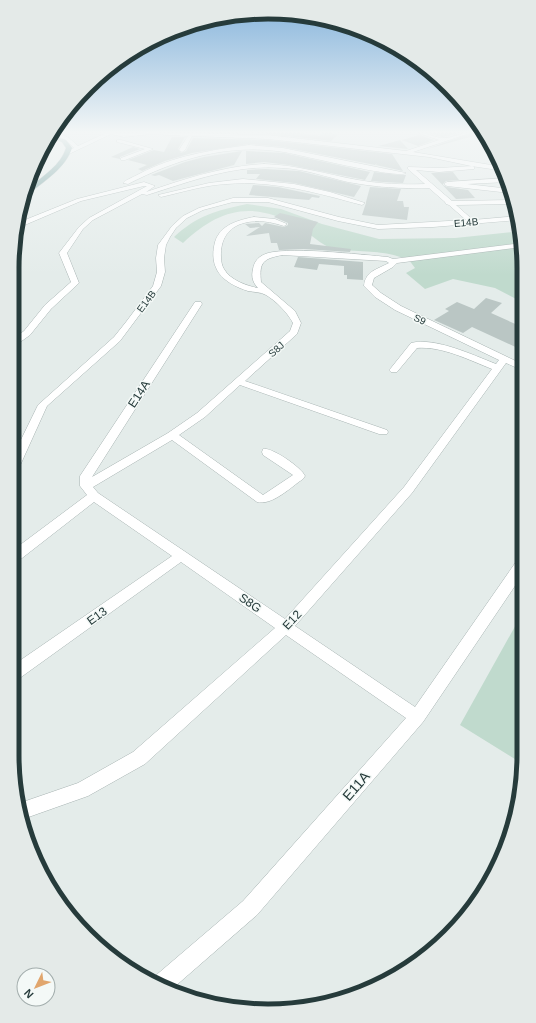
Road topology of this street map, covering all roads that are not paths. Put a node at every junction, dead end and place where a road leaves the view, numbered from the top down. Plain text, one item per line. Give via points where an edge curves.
1 (42, 180) edge
2 (133, 180) edge
3 (186, 180) edge
4 (349, 180) edge
5 (423, 180) edge
6 (501, 180) edge
7 (430, 186) junction
8 (32, 189) edge
9 (505, 190) edge
10 (111, 192) junction
11 (130, 197) junction
12 (508, 202) edge
13 (362, 203) dead end
14 (448, 203) junction
15 (108, 210) junction
16 (512, 218) edge
17 (471, 221) junction
18 (23, 224) edge
19 (284, 224) dead end
20 (516, 246) edge
21 (392, 261) junction
22 (266, 292) junction
23 (198, 304) dead end
24 (19, 339) edge
25 (501, 364) junction
26 (517, 366) edge
27 (394, 370) dead end
28 (239, 382) junction
29 (383, 432) dead end
30 (172, 435) junction
31 (267, 452) dead end
32 (19, 455) edge
33 (90, 491) junction
34 (19, 552) edge
35 (181, 556) junction
36 (517, 572) edge
37 (285, 628) junction
38 (19, 670) edge
39 (417, 717) junction
40 (25, 810) edge
41 (164, 981) edge

1 - 8 main road
2 - 10 street
3 - 11 street
4 - 7 street via 411,187
5 - 7 street
6 - 9 street via 447,184
7 - 14 street
10 - 11 street via 144,184 152,186
10 - 18 street via 65,205
11 - 15 street
12 - 14 street
13 - 15 street via 298,186 240,181 157,196
14 - 17 street
15 - 24 street via 91,219 65,248 64,257 74,283
16 - 17 street, E14B
17 - 32 street, E14B via 378,227 338,219 283,203 251,200 219,203 185,217 174,227 162,246 161,272 157,286 117,339 43,405
19 - 22 street, S8J via 259,218 243,221 223,233 218,245 217,258 220,270 249,289
20 - 21 street
21 - 22 street via 382,258 300,252 266,256 258,263 256,272 257,283
21 - 25 street, S9 via 394,263 391,266 372,274 367,280 368,286 398,308
22 - 28 street, S8J via 292,313 297,323 294,332
23 - 33 street, E14A via 86,476
25 - 26 street, S9
25 - 27 street via 417,344
25 - 37 street, E12 via 408,490
28 - 29 street
28 - 30 street, S8J via 201,415
30 - 31 street via 261,499 267,498 299,476
30 - 33 street, S8J
33 - 34 street, S8J
33 - 35 street, S8G
35 - 37 street, S8G
35 - 38 street, E13
36 - 39 street, E11A
37 - 39 street, S8G
37 - 40 street, E12 via 139,758 82,790
39 - 41 street, E11A via 250,908

